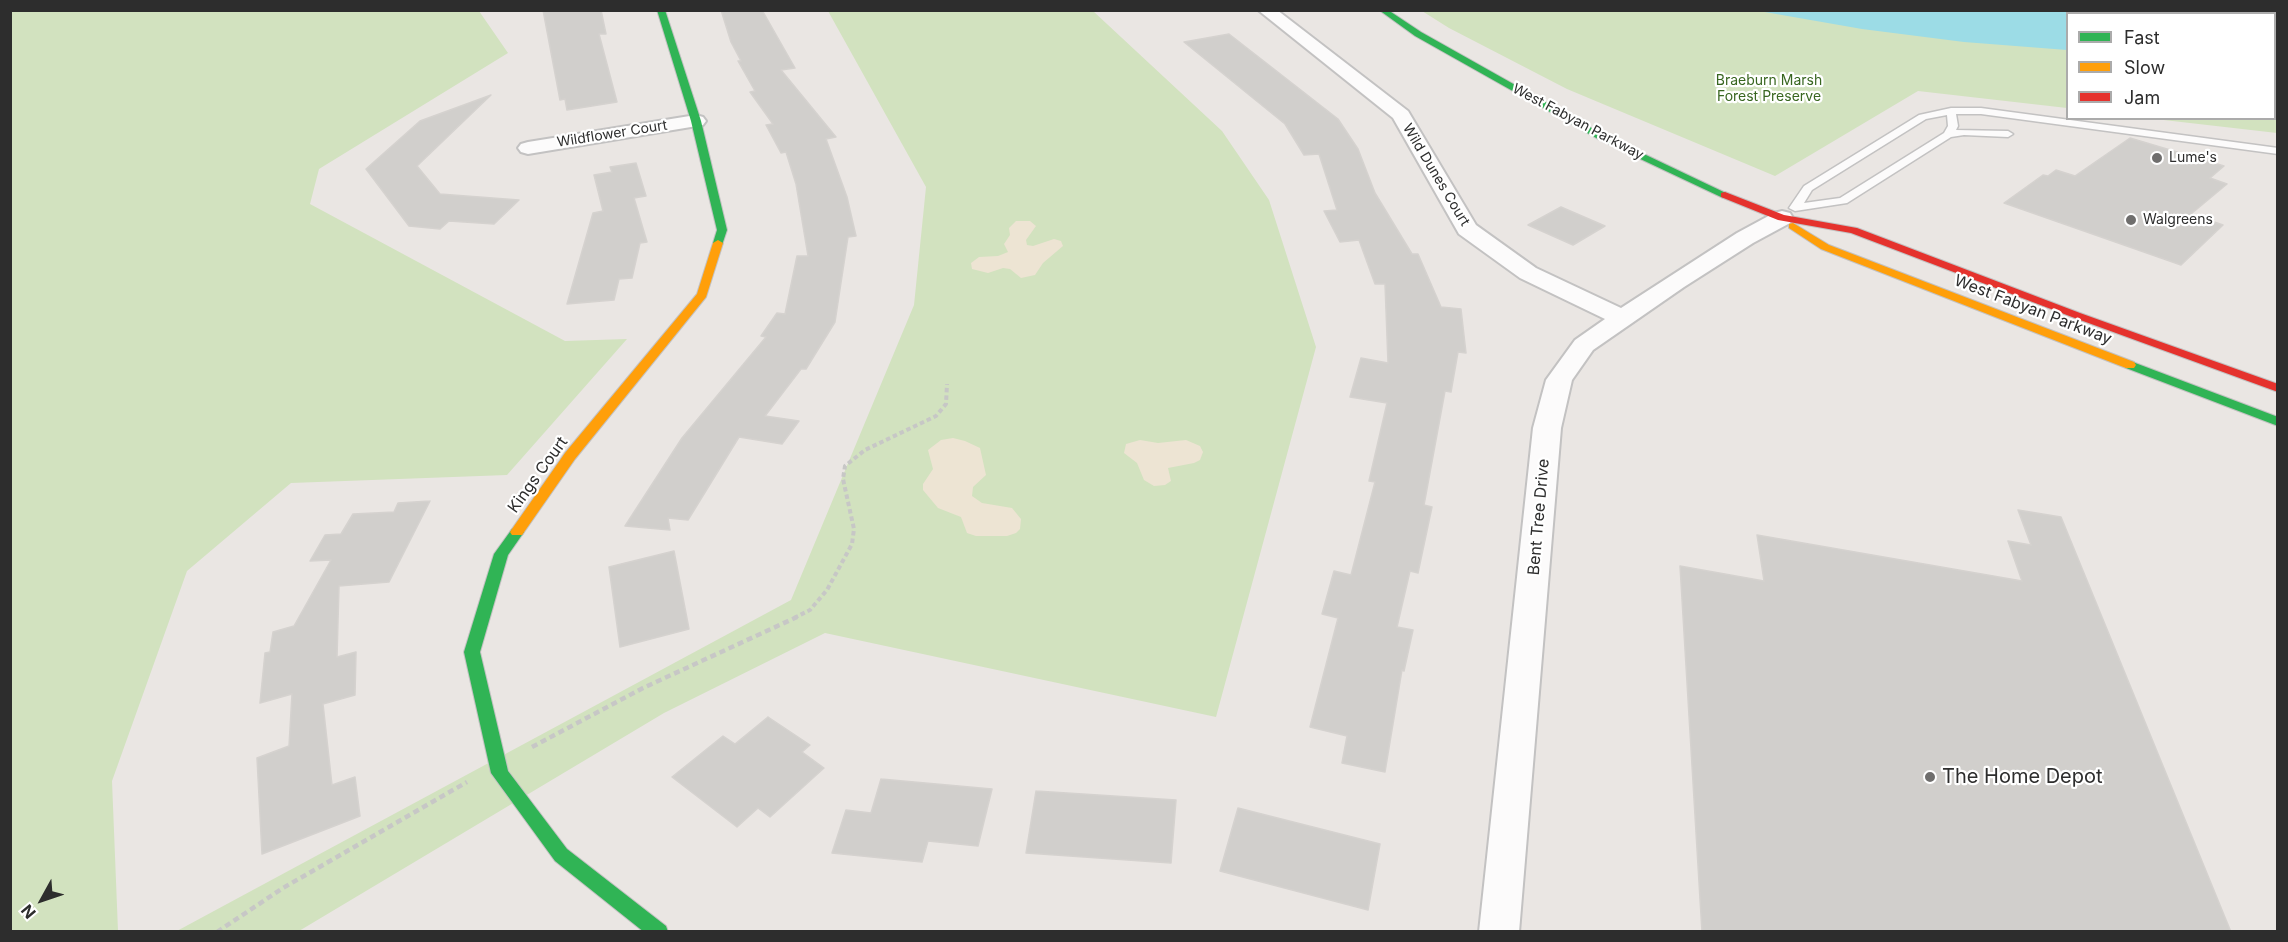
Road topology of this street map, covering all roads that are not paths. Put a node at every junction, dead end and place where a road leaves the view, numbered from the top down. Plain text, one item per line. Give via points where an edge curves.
1 (661, 10) edge
2 (1266, 10) edge
3 (1382, 10) edge
4 (1951, 111) junction
5 (696, 121) junction
6 (2008, 134) dead end
7 (1948, 135) junction
8 (528, 148) dead end
9 (2277, 151) edge
10 (1782, 218) junction
11 (1945, 294) junction
12 (1622, 318) junction
13 (2277, 388) edge
14 (2212, 412) dead end
15 (2277, 422) edge
16 (659, 932) edge
17 (1499, 932) edge

1 - 5 main road, Kings Court
2 - 12 street, Wild Dunes Court via 1401,115 1467,229 1528,273
3 - 10 main road, West Fabyan Parkway via 1438,46 1601,137
4 - 7 lane via 1953,126
4 - 7 lane via 1923,117 1808,188 1795,208 1843,201
4 - 9 lane via 1981,111
5 - 8 street, Wildflower Court
5 - 16 main road, Kings Court via 722,230 702,295 570,456 501,554 472,652 500,773 561,855
6 - 7 lane
10 - 11 main road, West Fabyan Parkway via 1825,247
10 - 12 street, Bent Tree Drive
10 - 13 main road, West Fabyan Parkway via 1853,230
11 - 14 main road via 2038,342
11 - 15 main road, West Fabyan Parkway
12 - 17 street, Bent Tree Drive via 1584,345 1559,381 1547,428

